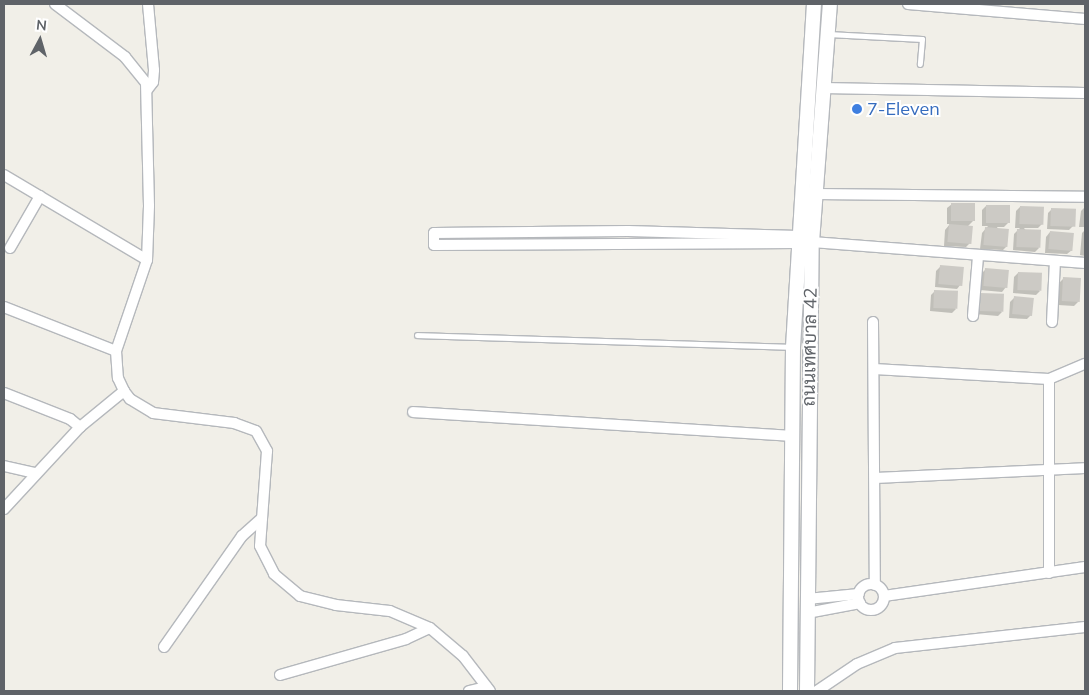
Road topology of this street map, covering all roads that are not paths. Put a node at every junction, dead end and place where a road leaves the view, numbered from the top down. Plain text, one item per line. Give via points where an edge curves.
1 (55, 4) edge
2 (148, 4) edge
3 (814, 4) edge
4 (830, 4) edge
5 (908, 4) edge
6 (971, 6) edge
7 (1085, 19) edge
8 (826, 34) junction
9 (920, 64) dead end
10 (823, 88) junction
11 (147, 90) junction
12 (1085, 93) edge
13 (4, 175) edge
14 (815, 194) junction
15 (40, 196) junction
16 (1085, 197) edge
17 (628, 231) junction
18 (543, 232) junction
19 (798, 240) junction
20 (812, 242) junction
21 (542, 246) junction
22 (627, 246) junction
23 (10, 248) dead end
24 (978, 256) junction
25 (147, 260) junction
26 (1054, 261) junction
27 (1085, 263) edge
28 (4, 307) edge
29 (973, 316) dead end
30 (873, 322) dead end
31 (1052, 322) dead end
32 (417, 335) dead end
33 (794, 347) junction
34 (116, 351) junction
35 (1085, 364) edge
36 (874, 369) junction
37 (1049, 379) junction
38 (124, 391) junction
39 (4, 392) edge
40 (413, 412) dead end
41 (80, 427) junction
42 (792, 436) junction
43 (4, 466) edge
44 (1085, 468) edge
45 (1048, 472) junction
46 (34, 474) junction
47 (875, 478) junction
48 (4, 509) edge
49 (262, 518) junction
50 (1085, 567) edge
51 (1049, 572) junction
52 (875, 585) junction
53 (884, 596) junction
54 (859, 599) junction
55 (807, 606) junction
56 (1085, 627) edge
57 (430, 628) junction
58 (164, 647) dead end
59 (280, 675) dead end
60 (489, 689) edge
61 (469, 691) edge
62 (790, 691) edge
63 (807, 691) edge
64 (817, 691) edge

1 - 11 street via 125,57 137,69
2 - 11 street via 154,70 153,82
3 - 19 street, ถนนเทศบาล 42
4 - 8 street, ถนนเทศบาล 42
5 - 6 street
6 - 7 street
8 - 9 lane via 922,39
8 - 10 street, ถนนเทศบาล 42
10 - 12 street
10 - 14 street, ถนนเทศบาล 42
11 - 25 street
13 - 15 street
14 - 16 street
14 - 20 street, ถนนเทศบาล 42
15 - 23 street
15 - 25 street
17 - 18 street
17 - 19 street
17 - 22 street
18 - 21 street
18 - 21 street via 434,233 434,245
19 - 22 street
19 - 33 street, ถนนเทศบาล 42
20 - 24 street
20 - 55 street, ถนนเทศบาล 42
21 - 22 street
24 - 26 street
24 - 29 street
25 - 34 street
26 - 27 street
26 - 31 street
28 - 34 street
30 - 36 street
32 - 33 lane
33 - 42 street, ถนนเทศบาล 42
34 - 38 street via 118,378
35 - 37 street
36 - 37 street
36 - 47 street
37 - 45 street
38 - 41 street
38 - 49 street via 130,399 154,413 234,422 256,431 267,451
39 - 41 street via 70,419
40 - 42 street
41 - 46 street
42 - 62 street, ถนนเทศบาล 42
43 - 46 street
44 - 45 street
45 - 47 street
45 - 51 street
46 - 48 street
47 - 52 street
49 - 57 street via 260,546 274,574 300,596 336,605 390,611
49 - 58 street via 242,536
50 - 51 street
51 - 53 street
52 - 53 street
52 - 54 street via 866,585
53 - 54 street via 876,608 865,608
54 - 55 street
55 - 63 street, ถนนเทศบาล 42
56 - 64 street via 894,648 857,664
57 - 59 street via 406,639
57 - 60 street via 463,656
60 - 61 street

